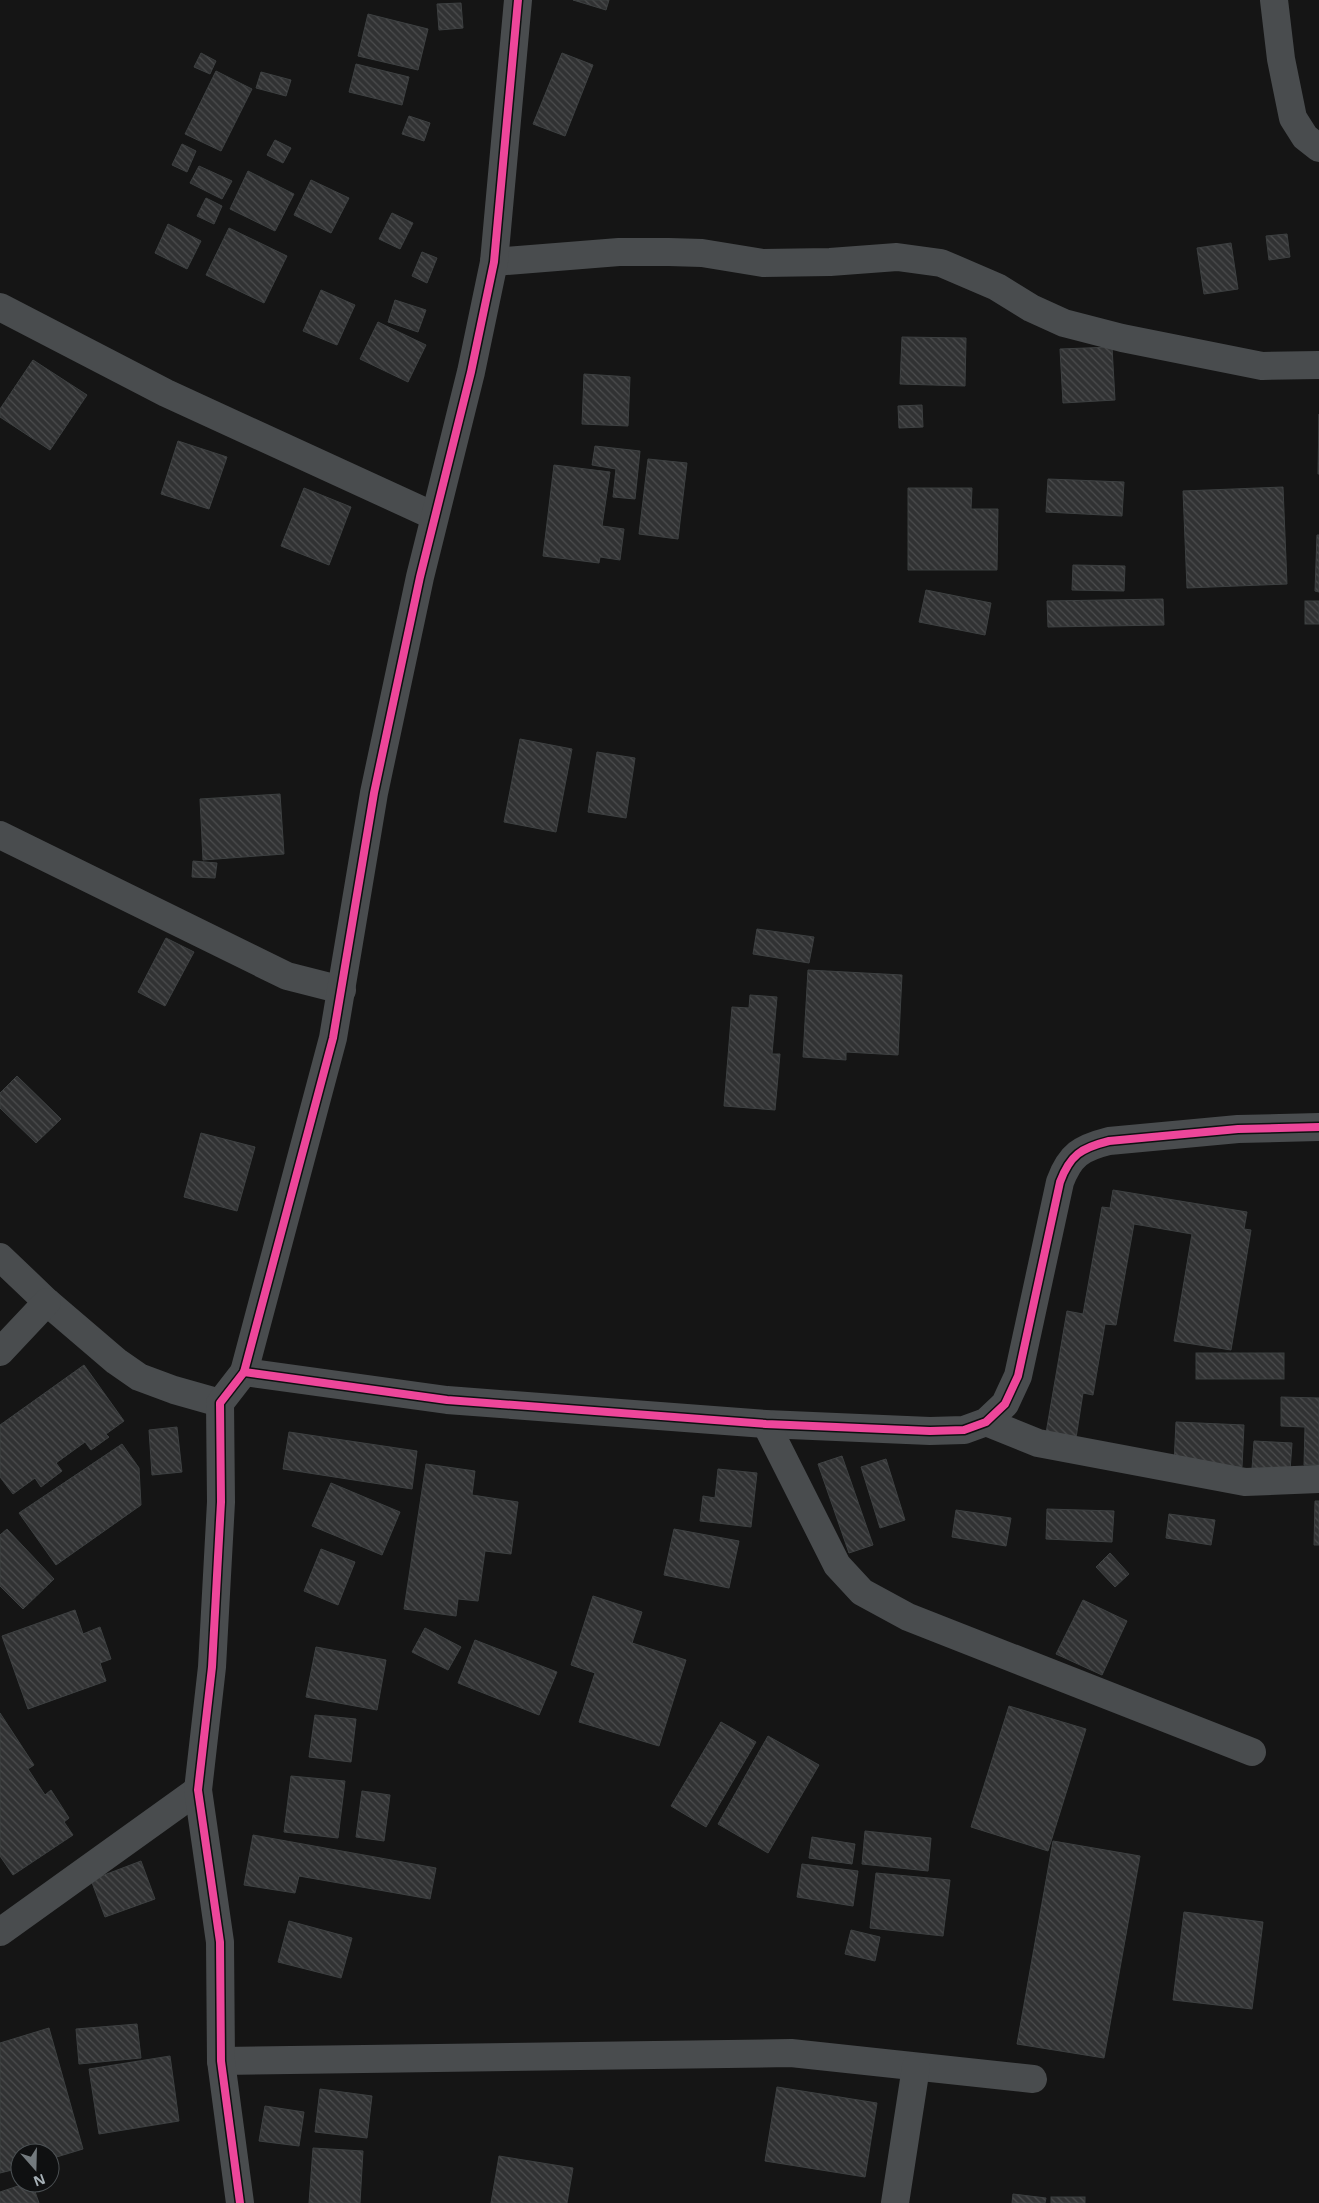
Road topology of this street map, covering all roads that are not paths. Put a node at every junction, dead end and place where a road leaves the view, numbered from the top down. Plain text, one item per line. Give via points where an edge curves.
1 (518, 0) edge
2 (1274, 0) edge
3 (1319, 148) edge
4 (494, 262) junction
5 (0, 307) edge
6 (1319, 366) edge
7 (434, 516) junction
8 (0, 835) edge
9 (342, 990) junction
10 (1319, 1127) edge
11 (0, 1257) edge
12 (47, 1302) junction
13 (0, 1352) edge
14 (244, 1372) junction
15 (220, 1403) junction
16 (986, 1422) junction
17 (766, 1424) junction
18 (1319, 1479) edge
19 (1252, 1752) dead end
20 (198, 1790) junction
21 (0, 1932) edge
22 (221, 2061) junction
23 (916, 2067) junction
24 (1033, 2080) dead end
25 (240, 2203) edge
26 (895, 2203) edge

1 - 4 street
2 - 3 street via 1293,118 1305,137
4 - 6 street via 619,252 702,252 763,263 897,257 941,263 997,287 1064,323 1122,338 1262,366
4 - 7 street via 472,372
5 - 7 street via 166,393
7 - 9 street via 374,793
8 - 9 street via 287,976
9 - 14 street via 333,1038
10 - 16 street via 1228,1129 1109,1141 1077,1154 1066,1166 1060,1182 1018,1376 1005,1404
11 - 12 street
12 - 13 street
12 - 15 street via 138,1377
14 - 15 street
14 - 17 street via 447,1400
15 - 20 street via 221,1502 212,1667
16 - 17 street via 964,1430 930,1431
16 - 18 street via 1046,1445 1245,1482
17 - 19 street via 837,1565 862,1592 908,1617
20 - 21 street
20 - 22 street via 220,1942
22 - 23 street via 791,2053
22 - 25 street
23 - 24 street
23 - 26 street

